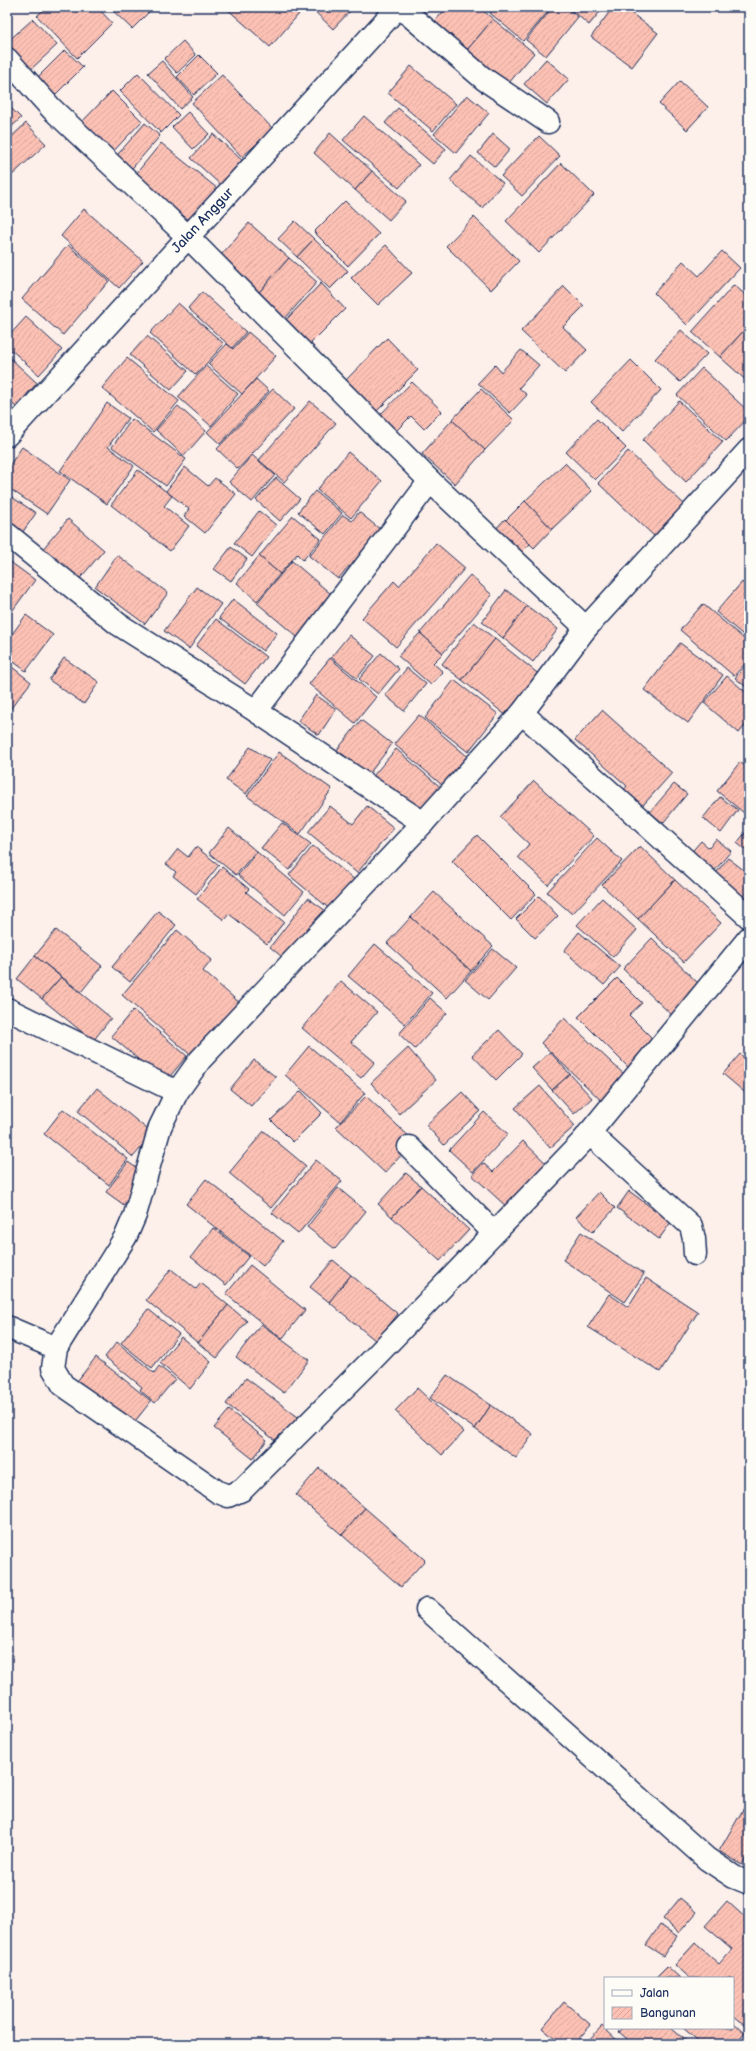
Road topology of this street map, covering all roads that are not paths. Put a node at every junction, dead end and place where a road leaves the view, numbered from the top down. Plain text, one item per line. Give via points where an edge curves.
1 (399, 7) edge
2 (7, 59) edge
3 (548, 122) dead end
4 (187, 236) junction
5 (7, 435) edge
6 (749, 450) edge
7 (430, 481) junction
8 (7, 534) edge
9 (586, 628) junction
10 (256, 711) junction
11 (522, 713) junction
12 (423, 823) junction
13 (749, 917) edge
14 (749, 938) edge
15 (7, 1009) edge
16 (177, 1092) junction
17 (589, 1133) junction
18 (409, 1147) dead end
19 (493, 1232) junction
20 (695, 1254) dead end
21 (7, 1328) edge
22 (56, 1348) junction
23 (426, 1609) dead end
24 (749, 1883) edge

1 - 3 street via 484,79
1 - 4 street, Jalan Anggur
2 - 4 street via 52,109
4 - 5 street, Jalan Anggur
4 - 7 street
6 - 9 street
7 - 9 street
7 - 10 street
8 - 10 street via 118,624
9 - 11 street
10 - 12 street
11 - 12 street
11 - 13 street
12 - 16 street via 200,1060
14 - 17 street
15 - 16 street
16 - 22 street via 160,1127 135,1215 126,1236
17 - 19 street
17 - 20 street via 691,1226
18 - 19 street
19 - 22 street via 372,1360 242,1490 228,1496 218,1492 63,1385 53,1368
21 - 22 street
23 - 24 street via 707,1859 734,1877

